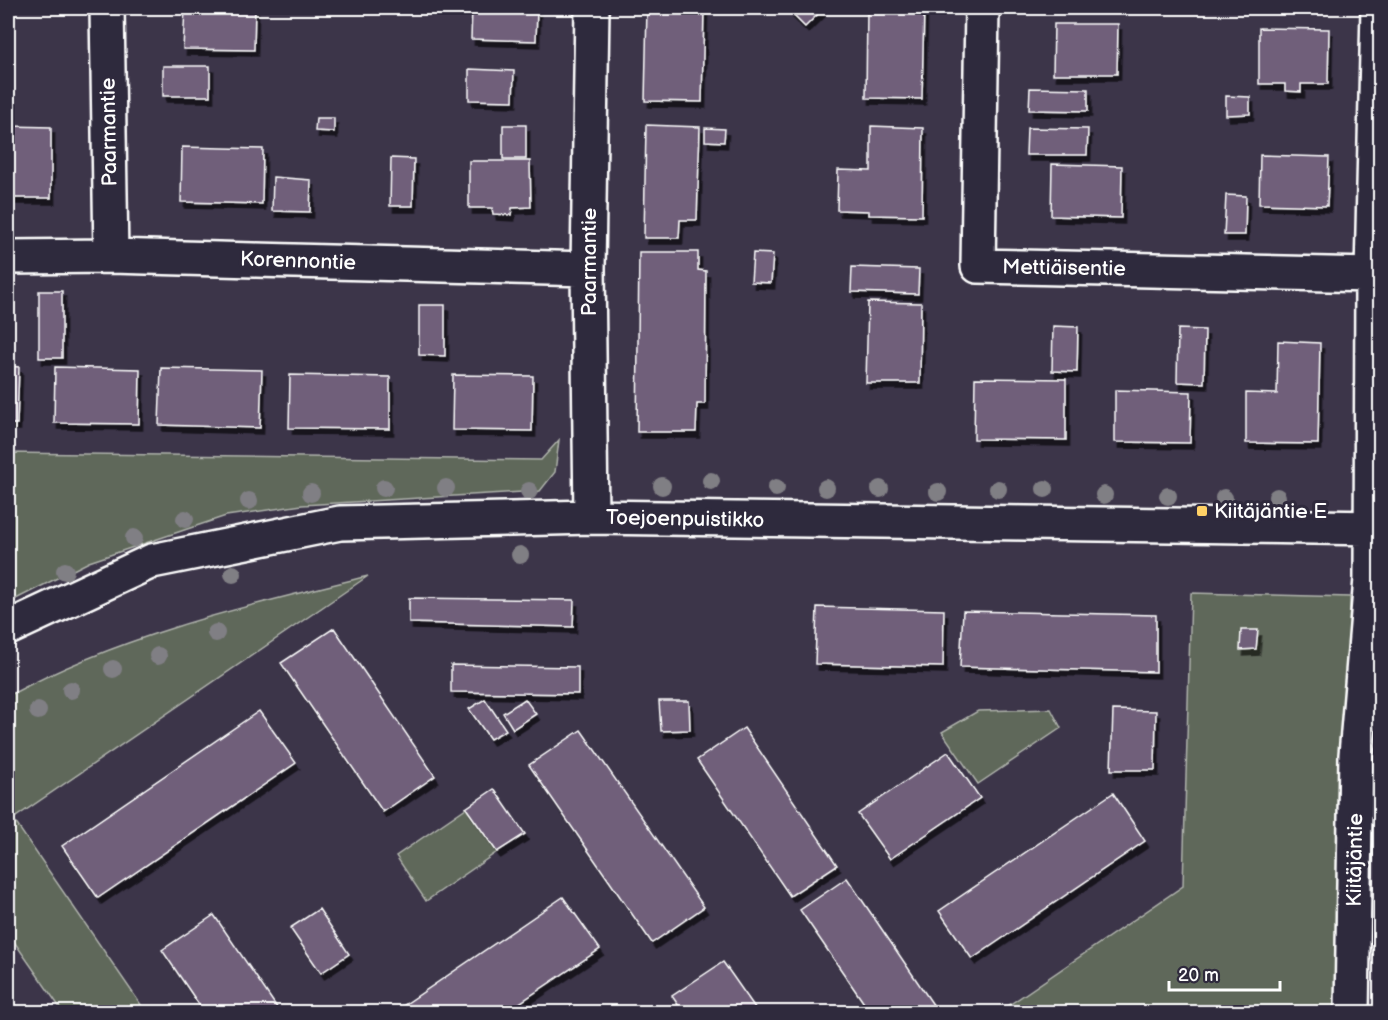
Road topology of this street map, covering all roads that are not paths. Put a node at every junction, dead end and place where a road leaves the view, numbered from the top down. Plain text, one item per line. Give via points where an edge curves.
1 (107, 8) edge
2 (592, 8) edge
3 (982, 8) edge
4 (1378, 8) edge
5 (111, 256) junction
6 (8, 257) edge
7 (588, 269) junction
8 (1372, 275) junction
9 (591, 517) junction
10 (1375, 528) edge
11 (8, 628) edge
12 (1352, 1012) edge

1 - 5 street, Paarmantie
2 - 7 street, Paarmantie
3 - 8 street, Mettiäisentie via 978,266
4 - 8 street
5 - 6 street, Korennontie
5 - 7 street, Korennontie
7 - 9 street, Paarmantie
8 - 10 street
9 - 10 street, Toejoenpuistikko
9 - 11 street, Toejoenpuistikko via 340,523 152,561
10 - 12 street, Kiitäjäntie via 1356,756

